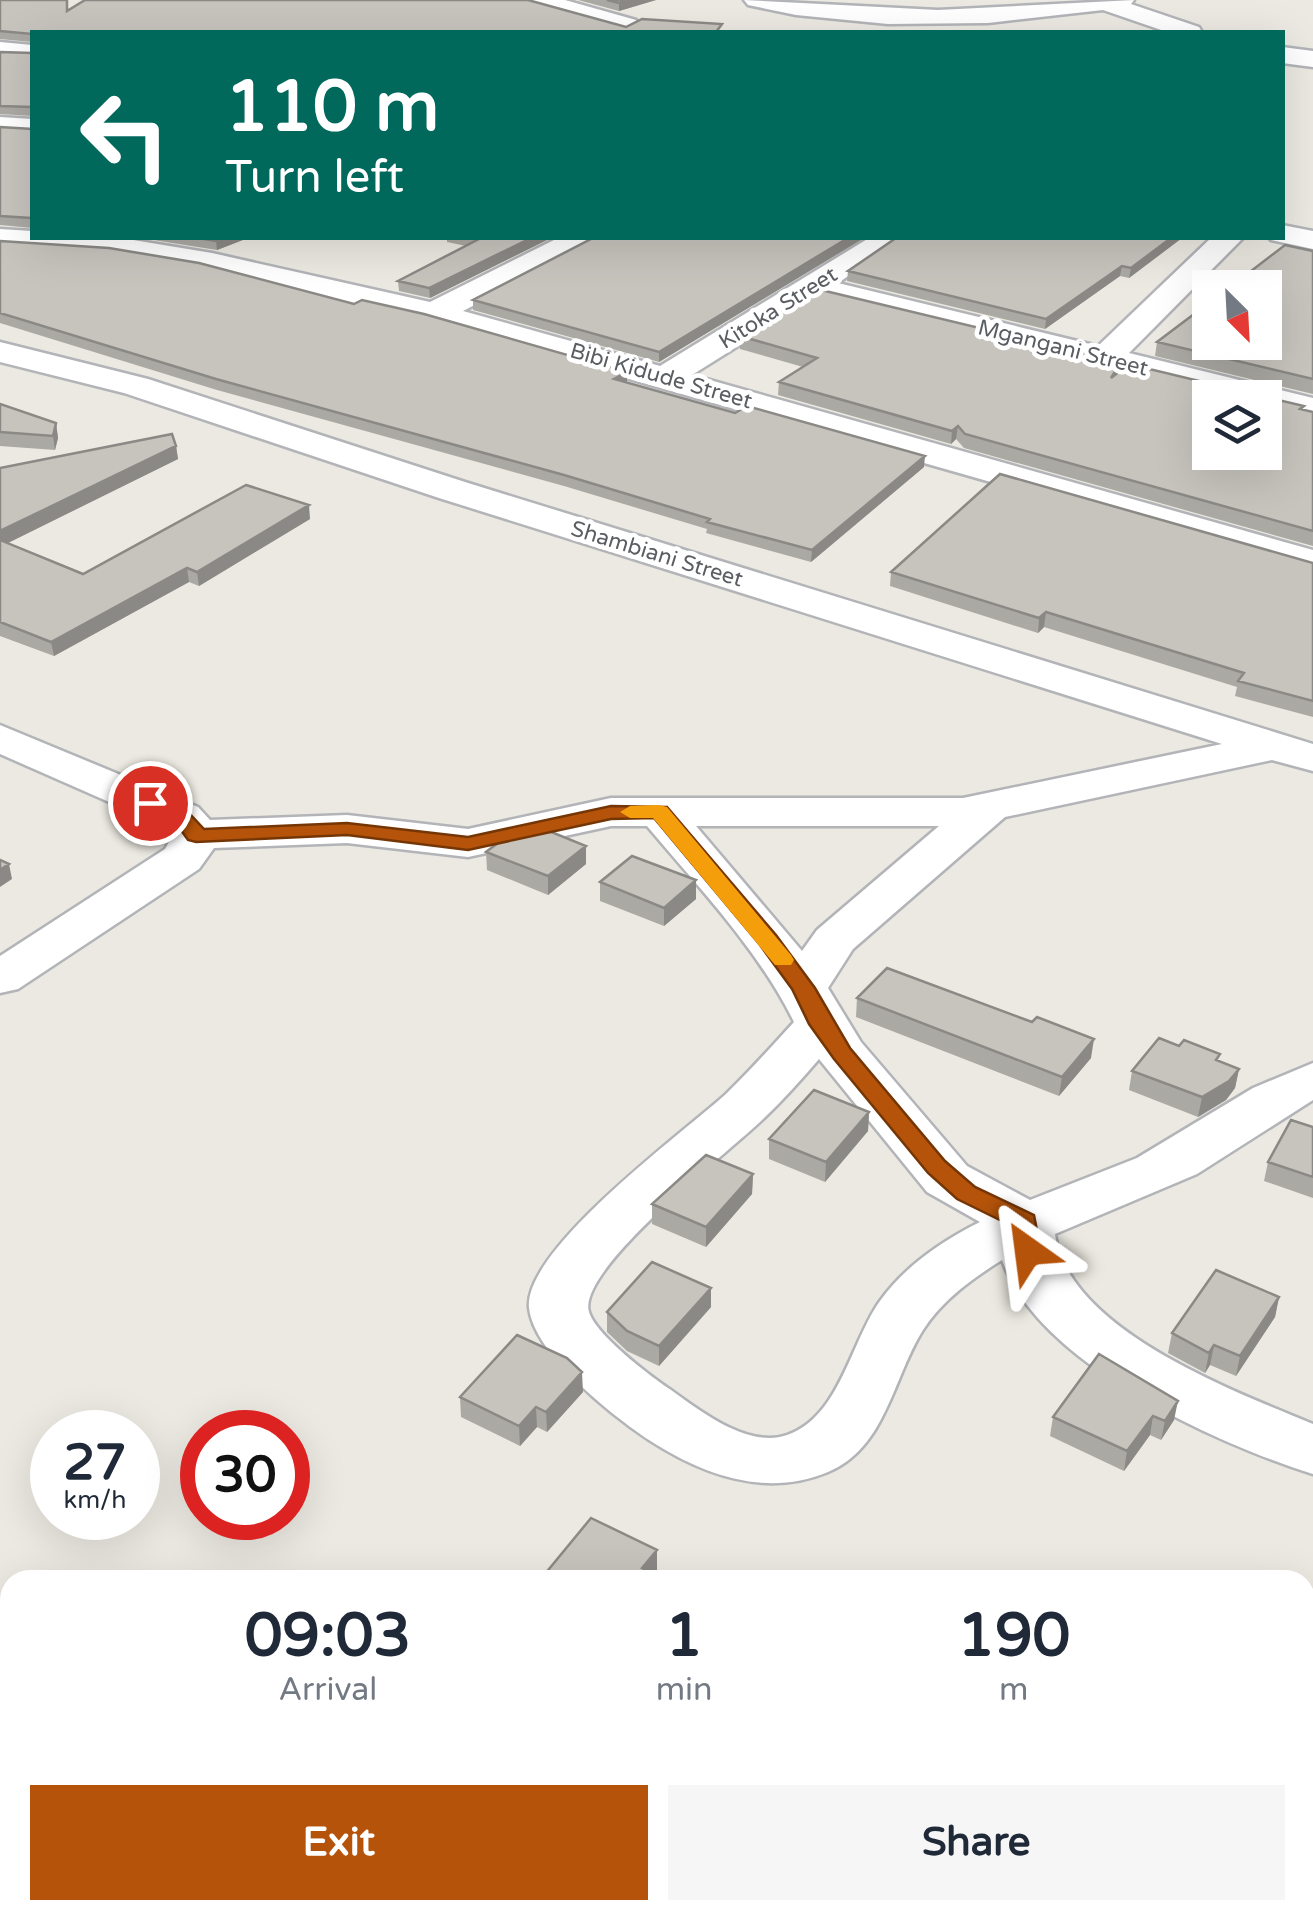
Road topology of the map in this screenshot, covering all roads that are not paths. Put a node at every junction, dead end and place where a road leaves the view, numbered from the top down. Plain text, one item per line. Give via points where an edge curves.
1 (538, 0) edge
2 (756, 0) edge
3 (1113, 2) edge
4 (627, 25) edge
5 (1185, 30) edge
6 (0, 50) edge
7 (30, 52) edge
8 (1285, 55) edge
9 (1313, 59) edge
10 (0, 125) edge
11 (30, 127) edge
12 (1285, 235) edge
13 (0, 238) edge
14 (30, 239) edge
15 (76, 240) edge
16 (576, 240) edge
17 (886, 240) edge
18 (1226, 240) edge
19 (1313, 240) edge
20 (114, 241) edge
21 (813, 287) junction
22 (434, 313) junction
23 (0, 352) edge
24 (1105, 358) junction
25 (666, 377) junction
26 (1313, 408) edge
27 (1313, 562) edge
28 (0, 738) edge
29 (1293, 752) edge
30 (988, 808) junction
31 (659, 811) junction
32 (196, 835) junction
33 (0, 978) edge
34 (812, 1006) junction
35 (1313, 1080) edge
36 (947, 1179) junction
37 (1024, 1222) junction
38 (942, 1273) junction
39 (1313, 1450) edge

1 - 4 street
2 - 3 street via 840,14 902,15
3 - 5 street
6 - 7 street
8 - 9 street
10 - 11 street
12 - 19 street
13 - 14 street, Bibi Kidude Street
15 - 20 street, Bibi Kidude Street
16 - 22 street
17 - 21 street, Kitoka Street
18 - 24 street
20 - 22 street, Bibi Kidude Street
21 - 24 street, Mgangani Street
21 - 25 street, Kitoka Street
22 - 25 street, Bibi Kidude Street
23 - 29 street, Shambiani Street via 136,386
24 - 26 street, Mgangani Street
25 - 27 street, Bibi Kidude Street
28 - 32 street via 182,817
29 - 30 street
30 - 31 street
30 - 34 street via 834,940
31 - 32 street via 611,812 468,844 347,829
31 - 34 street
32 - 33 street via 182,860
34 - 36 street
34 - 38 street via 744,1106 584,1252 560,1286 557,1306 564,1324 653,1412 727,1451 780,1461 807,1455 836,1436 911,1302
35 - 37 street via 1263,1102 1157,1171
36 - 37 street
36 - 38 street
37 - 38 street
37 - 39 street via 1038,1276 1083,1326 1168,1382

